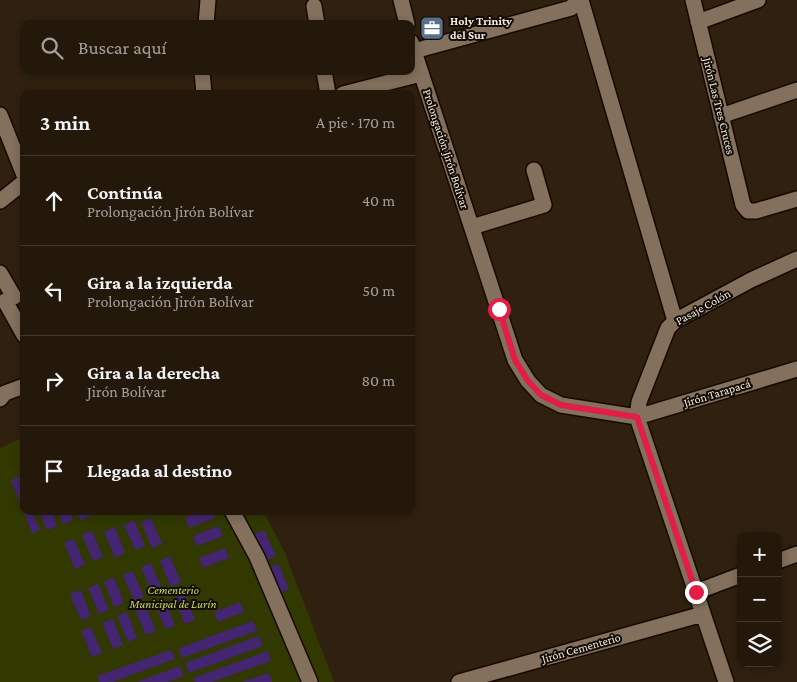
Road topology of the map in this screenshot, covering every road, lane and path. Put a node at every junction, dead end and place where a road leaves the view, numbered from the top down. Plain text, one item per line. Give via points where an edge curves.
1 (208, 0) edge
2 (401, 0) edge
3 (580, 0) edge
4 (693, 0) edge
5 (758, 0) edge
6 (314, 6) dead end
7 (206, 20) edge
8 (316, 20) edge
9 (406, 20) edge
10 (698, 22) junction
11 (415, 45) edge
12 (415, 55) edge
13 (421, 74) junction
14 (202, 75) edge
15 (325, 75) edge
16 (204, 90) edge
17 (327, 90) edge
18 (359, 90) edge
19 (797, 90) edge
20 (0, 116) edge
21 (721, 116) junction
22 (20, 165) edge
23 (534, 170) dead end
24 (20, 185) edge
25 (797, 199) edge
26 (0, 201) edge
27 (472, 227) junction
28 (797, 259) edge
29 (0, 273) edge
30 (11, 299) edge
31 (675, 321) junction
32 (20, 324) edge
33 (797, 369) edge
34 (20, 387) edge
35 (0, 399) edge
36 (637, 417) junction
37 (234, 515) edge
38 (797, 554) edge
39 (782, 560) edge
40 (737, 577) edge
41 (696, 592) junction
42 (703, 614) junction
43 (310, 682) edge
44 (458, 682) edge
45 (726, 682) edge

1 - 7 street
2 - 9 street
3 - 11 street via 572,8
3 - 31 street
4 - 10 street, Jirón Las Tres Cruces
5 - 10 street
6 - 8 street
10 - 21 street, Jirón Las Tres Cruces
12 - 13 street, Prolongación Jirón Bolívar
13 - 18 street
13 - 27 street, Prolongación Jirón Bolívar
14 - 16 street
15 - 17 street
19 - 21 street
20 - 22 street
21 - 25 street, Jirón Las Tres Cruces via 743,205 748,211
23 - 27 street via 544,205
24 - 26 street
27 - 36 street, Prolongación Jirón Bolívar via 515,360 528,381 541,395 561,405
28 - 31 street, Pasaje Colón
29 - 30 street
30 - 32 street
31 - 36 street, Pasaje Colón via 666,333 639,402
33 - 36 street, Jirón Tarapacá
34 - 35 street via 5,393
36 - 41 street
37 - 43 street via 257,557
38 - 39 street
40 - 41 street
41 - 42 street
42 - 44 street, Jirón Cementerio
42 - 45 street

